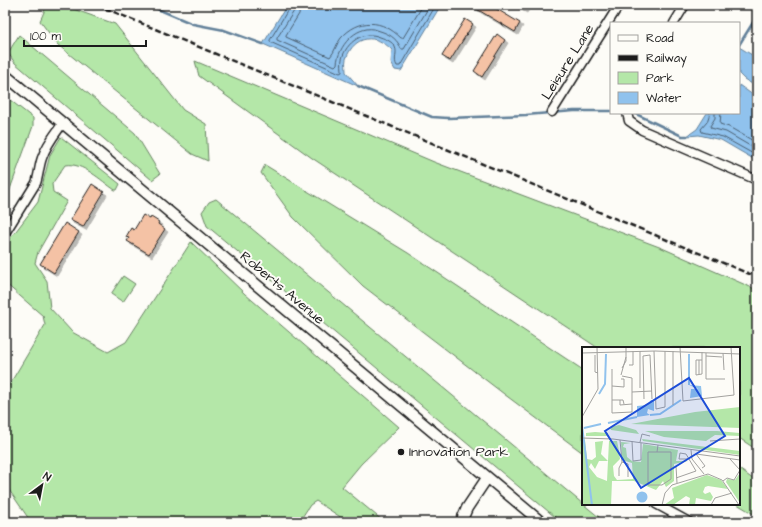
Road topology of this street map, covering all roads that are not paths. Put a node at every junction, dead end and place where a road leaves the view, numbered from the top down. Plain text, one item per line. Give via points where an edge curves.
1 (619, 5) edge
2 (685, 5) edge
3 (675, 22) edge
4 (5, 75) edge
5 (552, 112) dead end
6 (627, 116) edge
7 (63, 123) junction
8 (757, 180) edge
9 (5, 233) edge
10 (487, 478) junction
11 (658, 505) edge
12 (461, 522) edge
13 (540, 522) edge
14 (689, 522) edge

1 - 5 street, Leisure Lane
2 - 3 street
4 - 7 street, Roberts Avenue
6 - 8 street via 632,124 642,130
7 - 9 street via 44,153 36,183
7 - 10 street, Roberts Avenue
10 - 12 street
10 - 13 street, Roberts Avenue
11 - 14 street

